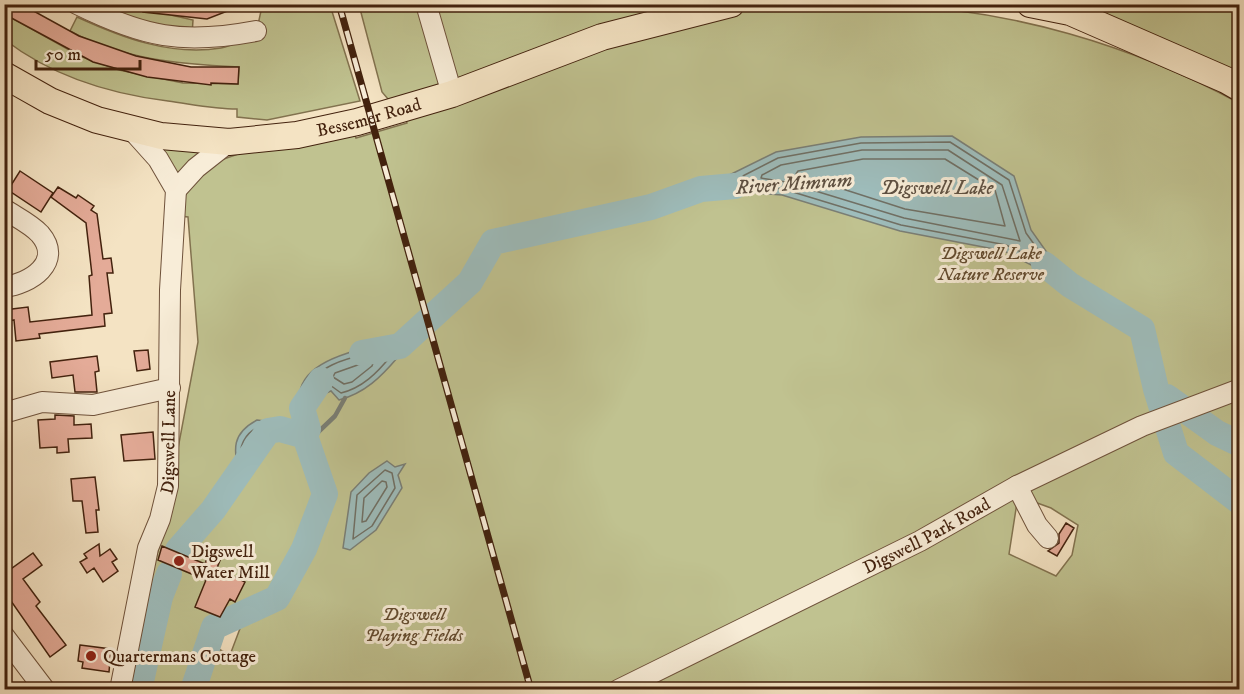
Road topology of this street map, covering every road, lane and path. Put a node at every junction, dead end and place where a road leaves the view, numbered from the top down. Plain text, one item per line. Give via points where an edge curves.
1 (77, 4) edge
2 (426, 4) edge
3 (731, 4) edge
4 (1030, 4) edge
5 (110, 12) edge
6 (256, 31) dead end
7 (4, 75) edge
8 (1239, 88) edge
9 (452, 94) junction
10 (132, 130) junction
11 (228, 142) junction
12 (176, 190) junction
13 (4, 210) edge
14 (4, 287) edge
15 (170, 388) junction
16 (1239, 389) edge
17 (4, 413) edge
18 (1017, 486) junction
19 (1048, 538) dead end
20 (4, 636) edge
21 (45, 690) edge
22 (120, 690) edge
23 (618, 690) edge

1 - 5 street
2 - 9 street
3 - 9 main road, Bessemer Road via 602,37
4 - 8 main road via 1070,12
5 - 6 street via 153,34 187,39
7 - 10 main road, Bessemer Road via 50,101
9 - 11 main road, Bessemer Road via 297,135
10 - 11 main road, Bessemer Road
10 - 12 street via 158,159
11 - 12 street
12 - 15 street, Digswell Lane
13 - 14 street via 40,234 47,252 42,271 34,278 18,286
15 - 17 street via 93,405 42,402
15 - 22 street, Digswell Lane via 168,486 148,548
16 - 18 street, Digswell Park Road via 1142,426
18 - 19 street
18 - 23 street, Digswell Park Road via 920,541
20 - 21 street

